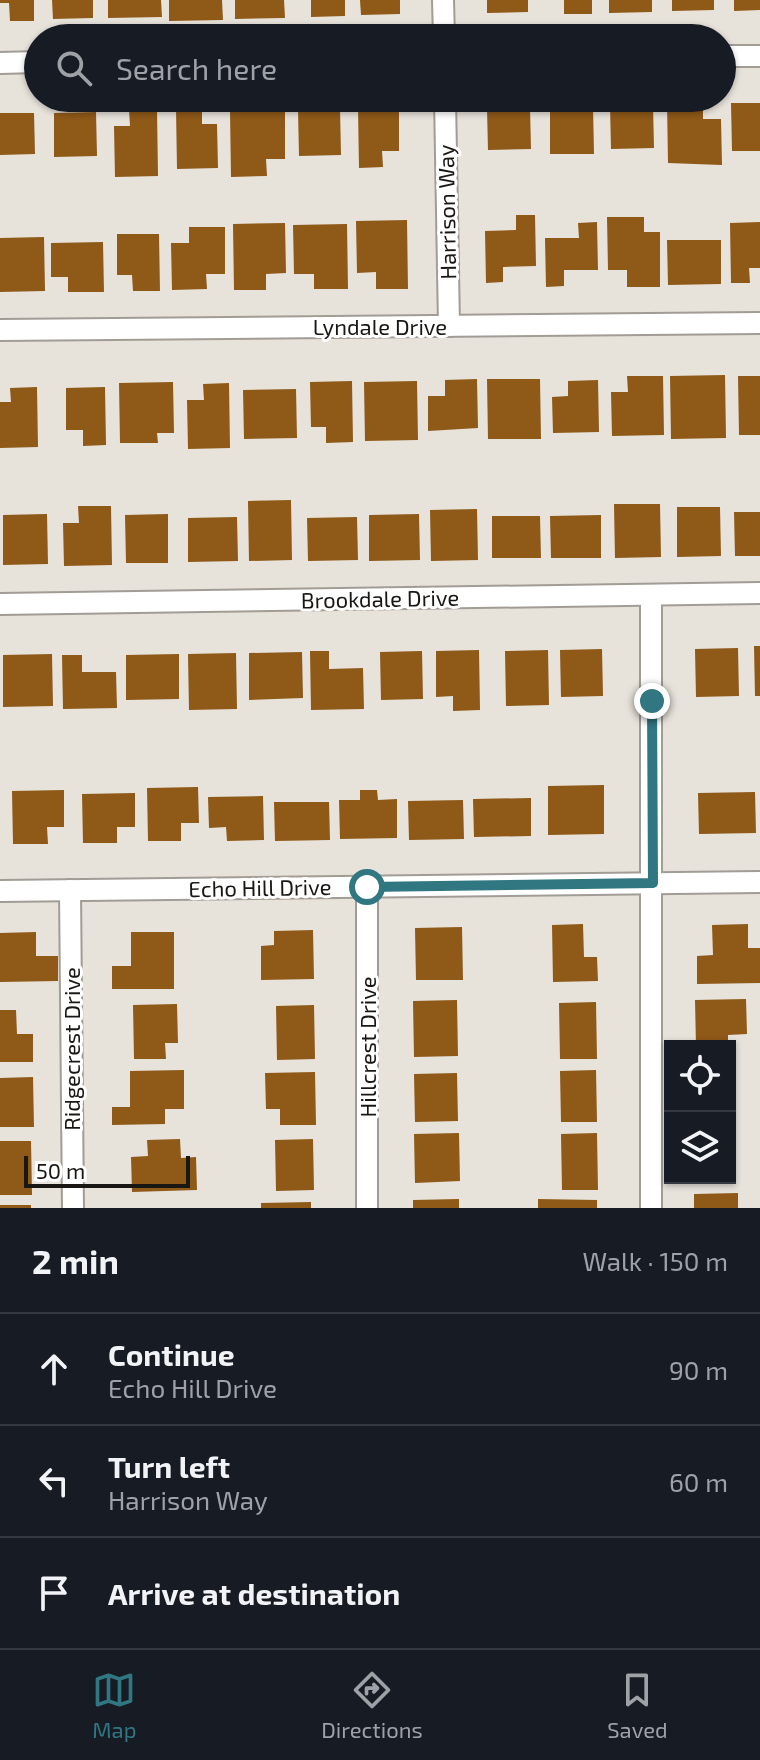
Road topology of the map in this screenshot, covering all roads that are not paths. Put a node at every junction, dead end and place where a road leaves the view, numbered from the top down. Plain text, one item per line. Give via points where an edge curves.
1 (443, 0) edge
2 (444, 24) edge
3 (736, 56) edge
4 (760, 56) edge
5 (24, 62) edge
6 (0, 63) edge
7 (445, 112) edge
8 (760, 323) edge
9 (449, 326) junction
10 (0, 330) edge
11 (760, 593) edge
12 (651, 595) junction
13 (0, 604) edge
14 (760, 882) edge
15 (653, 883) junction
16 (367, 887) junction
17 (70, 890) junction
18 (0, 891) edge
19 (73, 1208) edge
20 (367, 1208) edge
21 (651, 1208) edge

1 - 2 street
3 - 4 street
5 - 6 street
7 - 9 street, Harrison Way
8 - 9 street, Lyndale Drive
9 - 10 street, Lyndale Drive
11 - 12 street, Brookdale Drive
12 - 13 street, Brookdale Drive
12 - 15 street
14 - 15 street, Echo Hill Drive
15 - 16 street, Echo Hill Drive
15 - 21 street
16 - 17 street, Echo Hill Drive
16 - 20 street, Hillcrest Drive
17 - 18 street, Echo Hill Drive
17 - 19 street, Ridgecrest Drive

